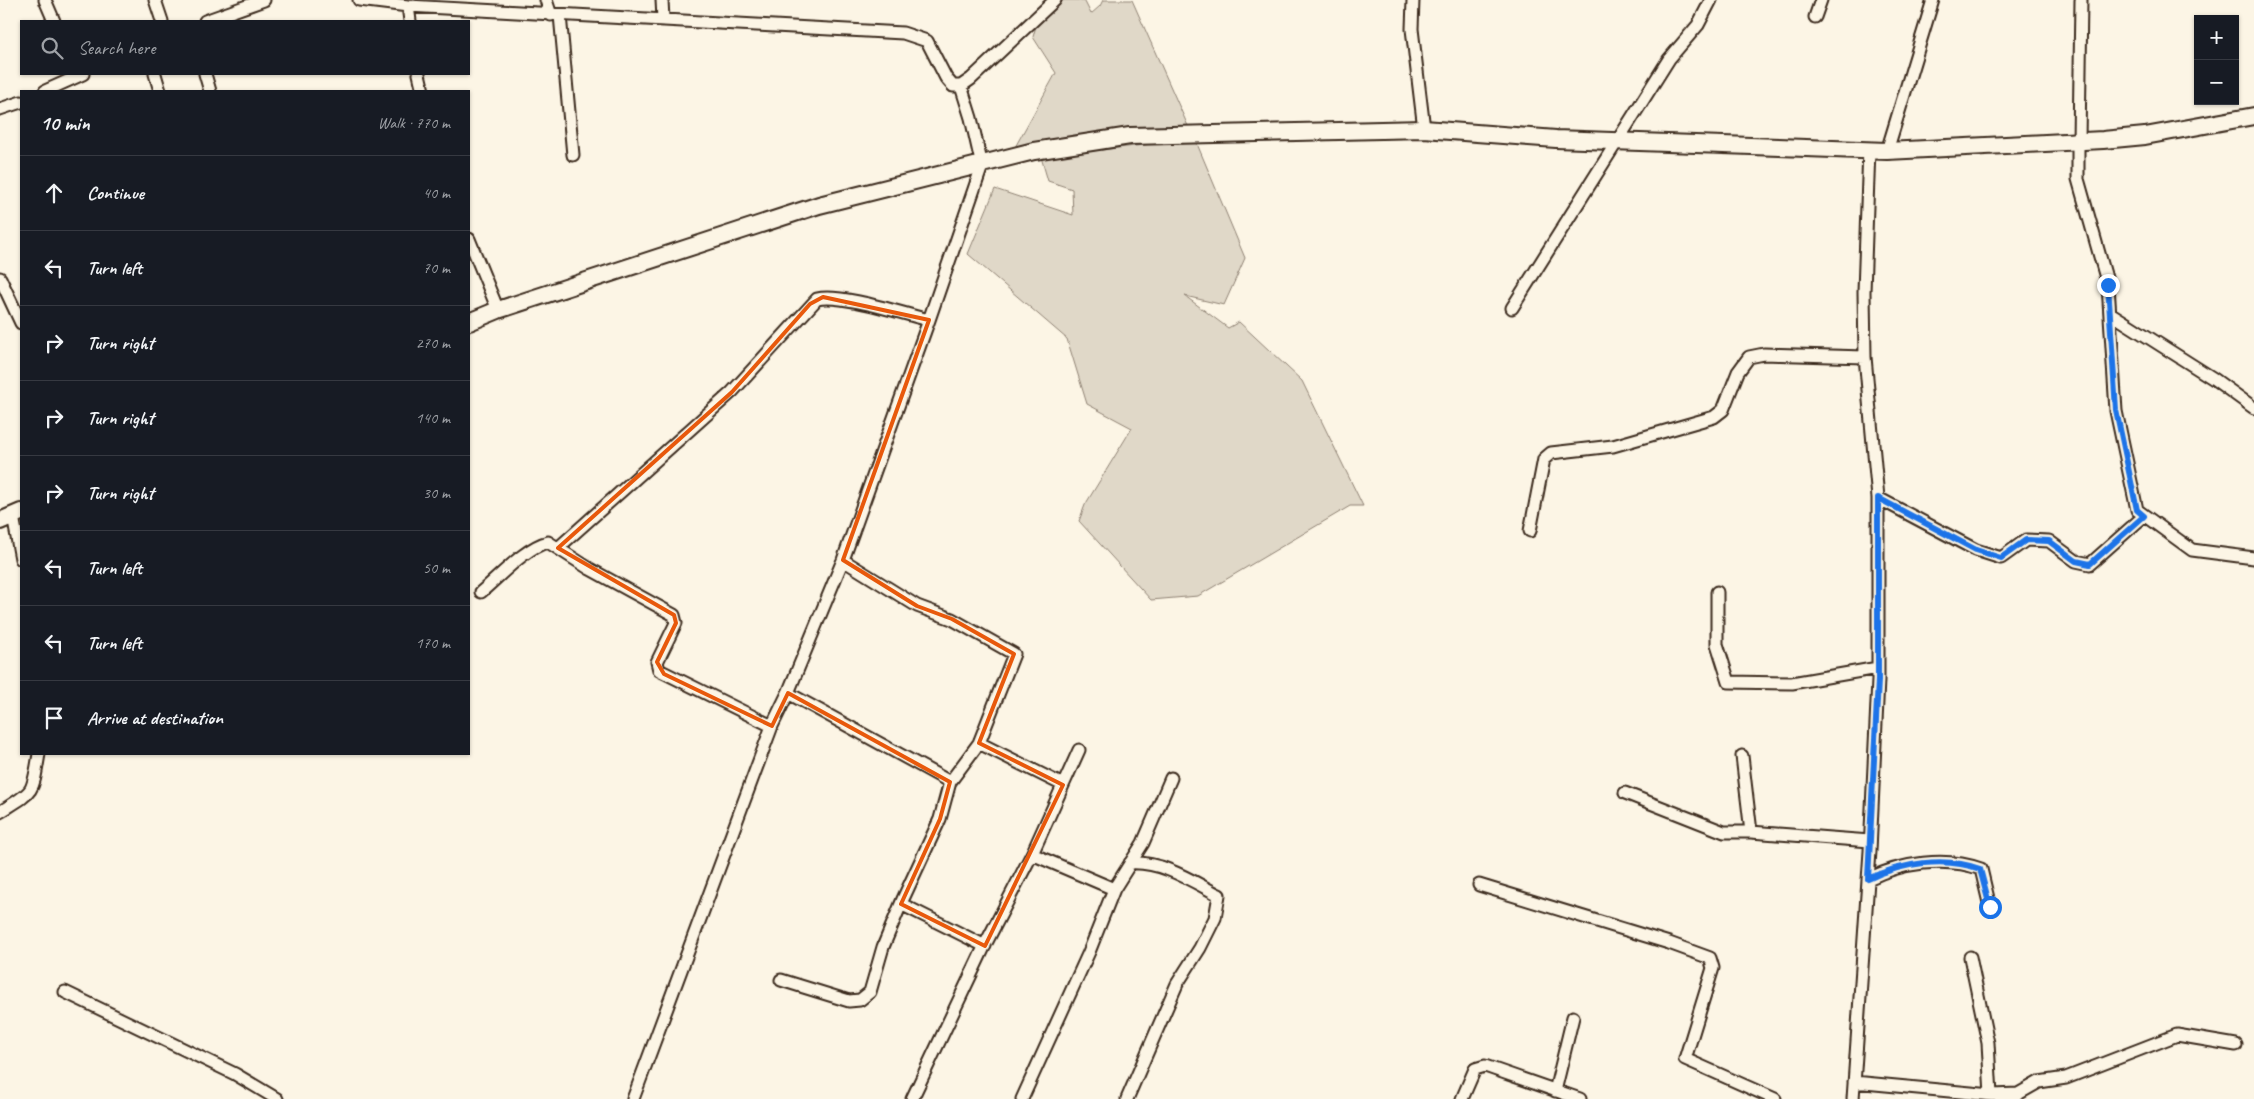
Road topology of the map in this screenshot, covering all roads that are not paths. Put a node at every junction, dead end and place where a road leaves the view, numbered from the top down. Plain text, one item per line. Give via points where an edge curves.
1 (45, 0) edge
2 (155, 0) edge
3 (264, 0) edge
4 (359, 0) edge
5 (546, 0) edge
6 (662, 0) edge
7 (1054, 0) edge
8 (1413, 0) edge
9 (1711, 0) edge
10 (1821, 0) edge
11 (2081, 0) edge
12 (1929, 1) edge
13 (408, 6) junction
14 (555, 15) junction
15 (1815, 17) dead end
16 (54, 20) edge
17 (162, 20) edge
18 (208, 20) edge
19 (410, 20) edge
20 (662, 20) junction
21 (78, 75) edge
22 (155, 75) edge
23 (205, 75) edge
24 (419, 75) edge
25 (961, 86) junction
26 (47, 90) edge
27 (160, 90) edge
28 (210, 90) edge
29 (423, 90) edge
30 (20, 102) edge
31 (0, 109) edge
32 (2254, 116) edge
33 (1424, 129) junction
34 (1617, 141) junction
35 (2079, 141) junction
36 (1869, 149) junction
37 (1887, 151) junction
38 (573, 154) dead end
39 (982, 166) junction
40 (470, 241) edge
41 (0, 278) edge
42 (1512, 308) dead end
43 (498, 310) junction
44 (2110, 313) junction
45 (930, 320) junction
46 (20, 321) edge
47 (470, 322) edge
48 (1865, 357) junction
49 (2254, 408) edge
50 (1878, 498) junction
51 (11, 516) edge
52 (2144, 516) junction
53 (1530, 531) dead end
54 (558, 548) junction
55 (20, 555) edge
56 (2254, 558) edge
57 (843, 560) junction
58 (481, 592) dead end
59 (1717, 592) dead end
60 (1878, 668) junction
61 (788, 693) junction
62 (772, 726) junction
63 (979, 743) junction
64 (1079, 750) dead end
65 (39, 755) edge
66 (1742, 756) dead end
67 (1172, 778) dead end
68 (950, 782) junction
69 (1063, 784) junction
70 (1626, 793) dead end
71 (0, 812) edge
72 (1751, 832) junction
73 (1870, 841) junction
74 (1032, 854) junction
75 (1130, 863) junction
76 (1868, 879) junction
77 (1478, 884) dead end
78 (1114, 889) junction
79 (901, 904) junction
80 (1990, 907) dead end
81 (984, 946) junction
82 (1970, 958) dead end
83 (781, 980) dead end
84 (65, 992) dead end
85 (1573, 1017) dead end
86 (2236, 1045) dead end
87 (1854, 1082) junction
88 (1555, 1091) junction
89 (1991, 1095) junction
90 (277, 1099) edge
91 (633, 1099) edge
92 (912, 1099) edge
93 (1022, 1099) edge
94 (1127, 1099) edge
95 (1462, 1099) edge
96 (1580, 1099) edge
97 (1775, 1099) edge
98 (1853, 1099) edge

1 - 16 street
2 - 17 street
3 - 18 street
4 - 13 street
5 - 14 street
6 - 20 street
7 - 25 street
8 - 33 street via 1412,29
9 - 34 street via 1698,26 1669,60
10 - 15 street
11 - 35 street
12 - 37 street
13 - 14 street
13 - 19 street
14 - 20 street
14 - 38 street
20 - 25 street via 903,33 927,41 946,78 953,86
21 - 26 street
22 - 27 street
23 - 28 street
24 - 29 street
25 - 39 street
30 - 31 street
32 - 35 street via 2145,136
33 - 34 street via 1556,140
33 - 39 street via 1130,136 1034,151
34 - 36 street
34 - 42 street
35 - 37 street
35 - 44 street via 2078,179 2108,285
36 - 37 street
36 - 48 street
39 - 43 street via 819,205
39 - 45 street
40 - 43 street
41 - 46 street
43 - 47 street
44 - 49 street
44 - 52 street via 2116,410 2137,510
45 - 54 street via 849,301 817,298 732,392
45 - 57 street
48 - 50 street
48 - 53 street via 1764,354 1749,358 1738,372 1724,410 1714,417 1613,446 1551,453 1544,459
50 - 52 street via 1976,550 2001,558 2026,540 2049,541 2076,561 2090,564
50 - 60 street
51 - 55 street
52 - 56 street via 2192,550
54 - 58 street via 548,542 540,544
54 - 62 street via 674,615 676,623 657,662 659,670
57 - 61 street
57 - 63 street via 918,606 952,619 1014,654
59 - 60 street via 1718,644 1729,682 1792,683
60 - 73 street
61 - 62 street
61 - 68 street
62 - 91 street
63 - 68 street
63 - 69 street
64 - 69 street
65 - 71 street via 30,794
66 - 72 street
67 - 75 street via 1143,843
68 - 79 street via 940,819
69 - 74 street
70 - 72 street via 1724,832
72 - 73 street
73 - 76 street
74 - 78 street
74 - 81 street
75 - 78 street
75 - 94 street via 1142,862 1181,875 1219,895 1215,918 1177,984
76 - 80 street via 1887,870 1931,862 1970,865 1980,869
76 - 87 street
77 - 97 street via 1710,958 1713,968 1685,1059
78 - 93 street
79 - 81 street
79 - 83 street via 870,992 860,1000 849,1001
81 - 92 street
82 - 89 street via 1988,1043
84 - 90 street via 235,1074
85 - 88 street
86 - 89 street via 2177,1035 2066,1078 2039,1082 2018,1094
87 - 89 street
87 - 98 street
88 - 95 street via 1485,1066 1475,1068
88 - 96 street

